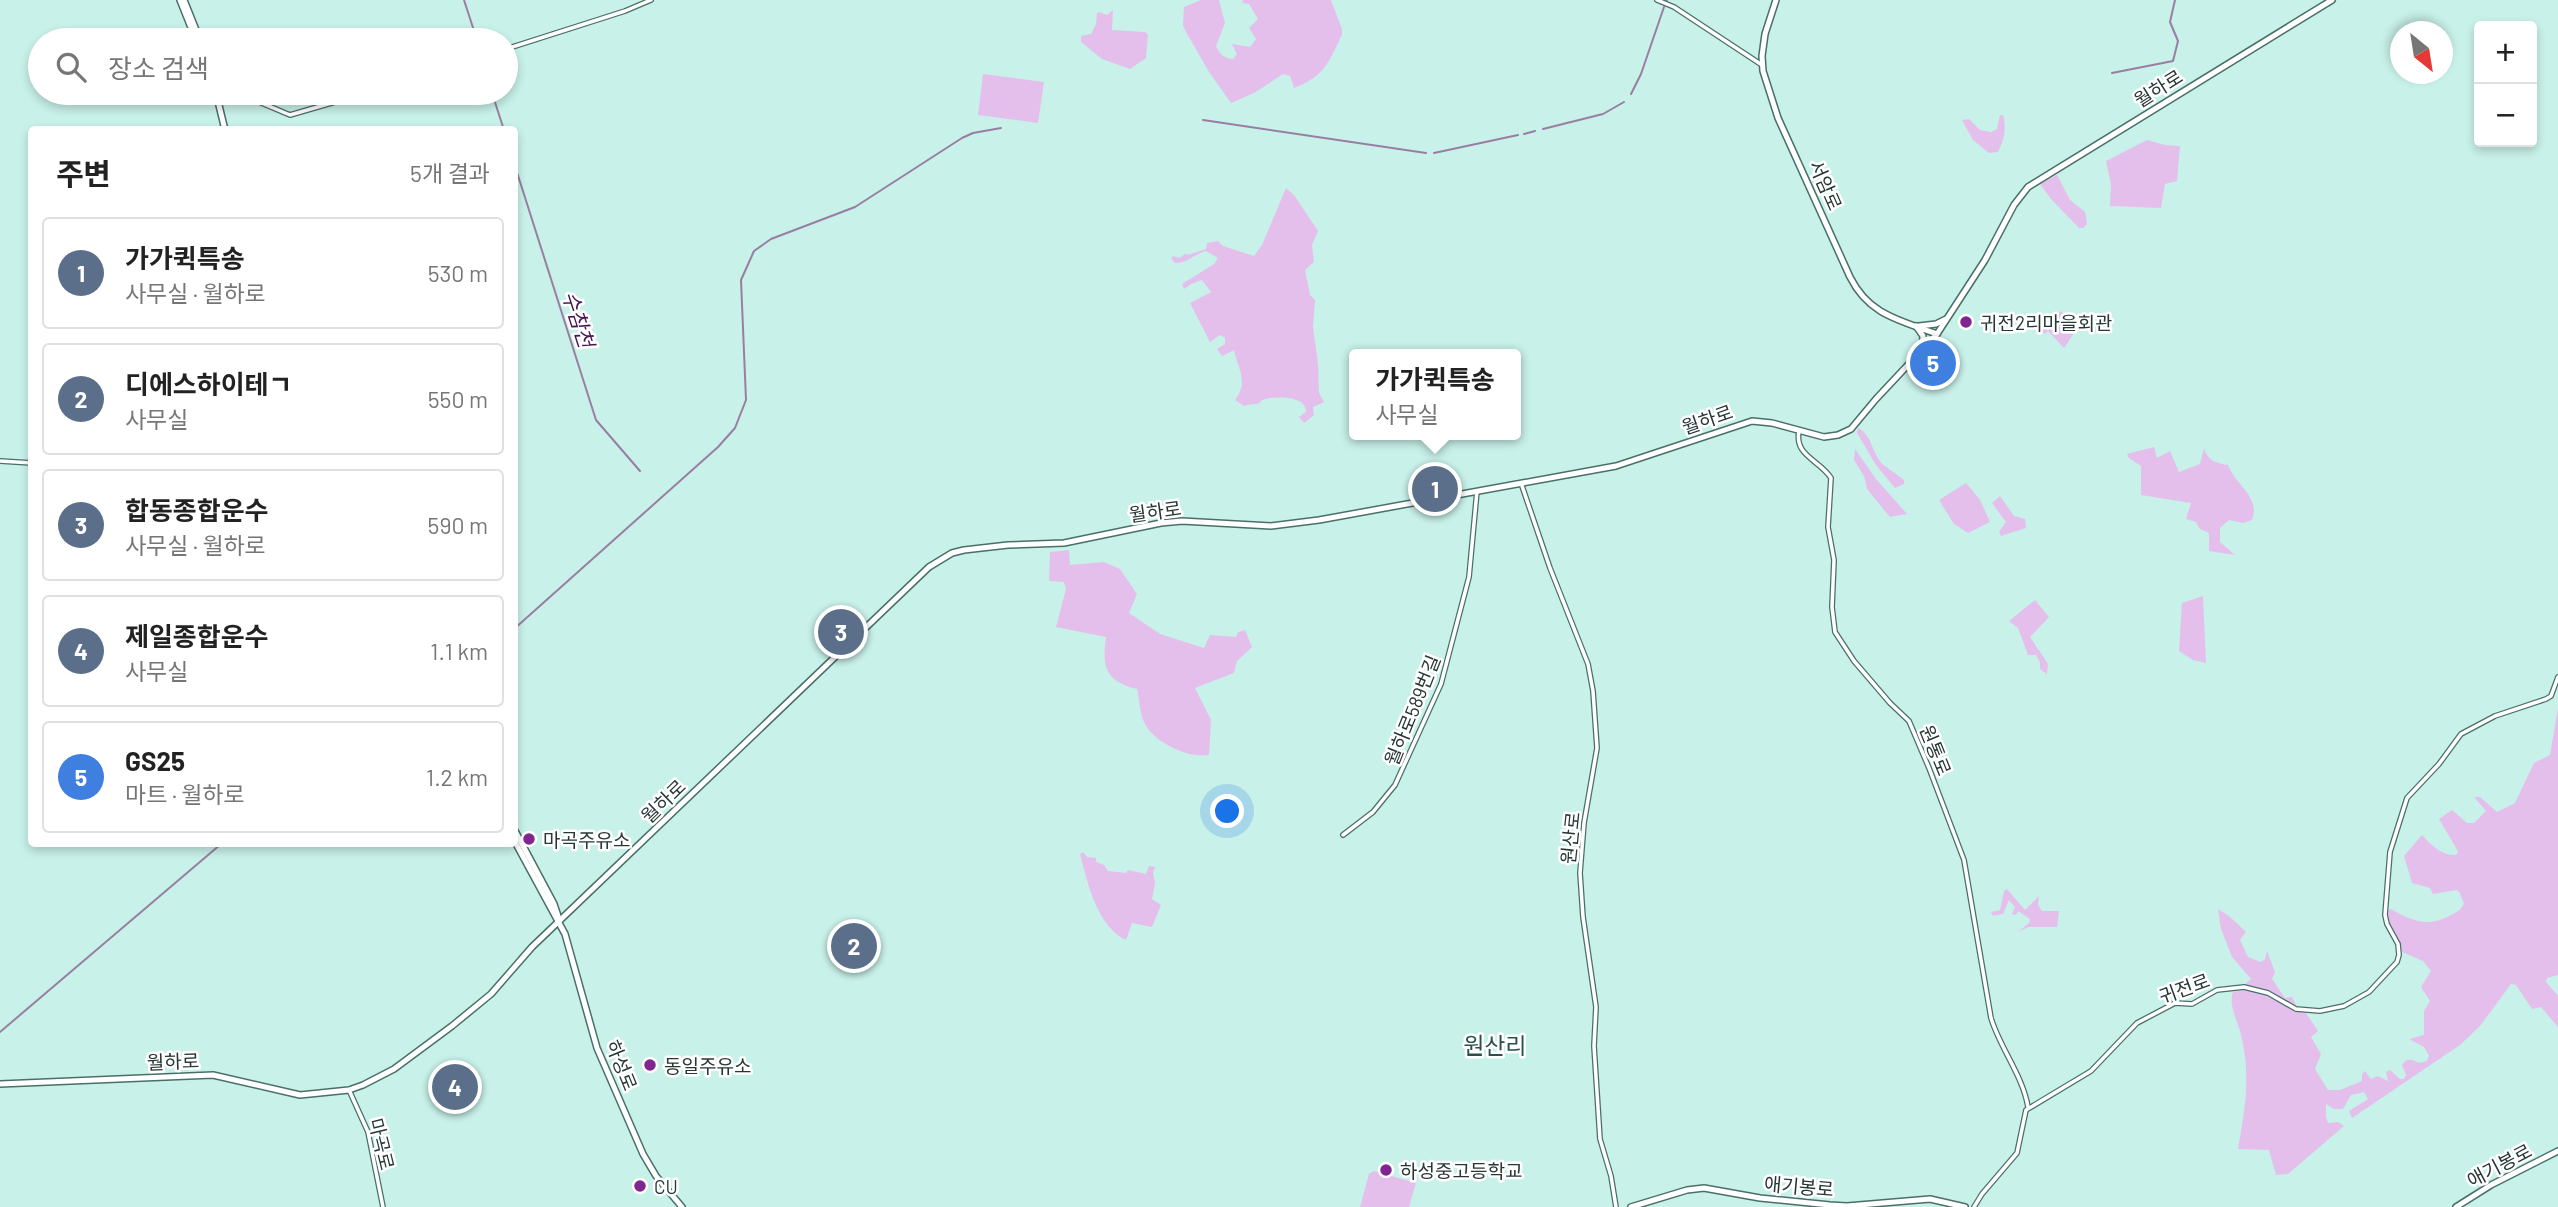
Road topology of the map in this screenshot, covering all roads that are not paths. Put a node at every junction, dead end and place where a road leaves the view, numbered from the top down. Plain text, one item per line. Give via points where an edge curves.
1 (182, 0) edge
2 (651, 0) edge
3 (1657, 0) edge
4 (1776, 0) edge
5 (2332, 0) edge
6 (193, 28) edge
7 (518, 46) edge
8 (1762, 65) junction
9 (221, 105) edge
10 (265, 105) edge
11 (326, 105) edge
12 (225, 126) edge
13 (1949, 318) junction
14 (1916, 326) junction
15 (1937, 334) junction
16 (1922, 352) junction
17 (1799, 431) junction
18 (0, 461) edge
19 (28, 463) edge
20 (1521, 483) junction
21 (1477, 491) junction
22 (2558, 677) edge
23 (1343, 835) dead end
24 (518, 836) edge
25 (518, 847) edge
26 (559, 922) junction
27 (0, 1084) edge
28 (349, 1090) junction
29 (2028, 1107) junction
30 (2558, 1151) edge
31 (383, 1207) edge
32 (682, 1207) edge
33 (1616, 1207) edge
34 (1631, 1207) edge
35 (1965, 1207) edge
36 (1975, 1207) edge
37 (2456, 1207) edge

1 - 6 street
2 - 7 street
3 - 8 street
4 - 8 street, 서암로
5 - 13 street, 월하로 via 2028,187
8 - 14 street, 서암로 via 1778,118 1856,290 1883,314
9 - 12 street
10 - 11 street via 290,116
13 - 14 street
13 - 15 street, 월하로
14 - 15 street, 서암로
14 - 16 street via 1923,336
15 - 16 street, 월하로
16 - 17 street, 월하로 via 1847,432 1824,438
17 - 20 street, 월하로 via 1752,421 1619,465
17 - 29 street, 원통로 via 1803,452 1831,478 1828,527 1834,560 1835,632 1854,661 1909,721 1927,762 1964,860 1991,1018
18 - 19 street
20 - 21 street, 월하로
20 - 33 street, 원산로 via 1593,691 1597,748 1580,873 1596,1007 1600,1139
21 - 23 street, 월하로589번길 via 1469,578 1436,697 1395,785 1373,812
21 - 26 street, 월하로 via 1286,524 1171,522 1064,543 952,553 922,574
22 - 29 street, 귀전로 via 2546,699 2495,716 2461,734 2404,802 2390,852 2385,915 2399,955 2369,992 2344,1006 2320,1011 2296,1009 2261,990 2244,987 2217,990 2192,1004 2175,1003 2137,1023 2091,1071
24 - 26 street, 하성로
25 - 26 street, 하성로
26 - 28 street, 월하로 via 491,995 394,1069
26 - 32 street, 하성로 via 604,1067 648,1164
27 - 28 street, 월하로 via 213,1075 300,1094
28 - 31 street, 마곡로 via 368,1132
29 - 36 street via 2017,1153
30 - 37 street, 애기봉로
34 - 35 street, 애기봉로 via 1704,1188 1830,1205 1930,1199

